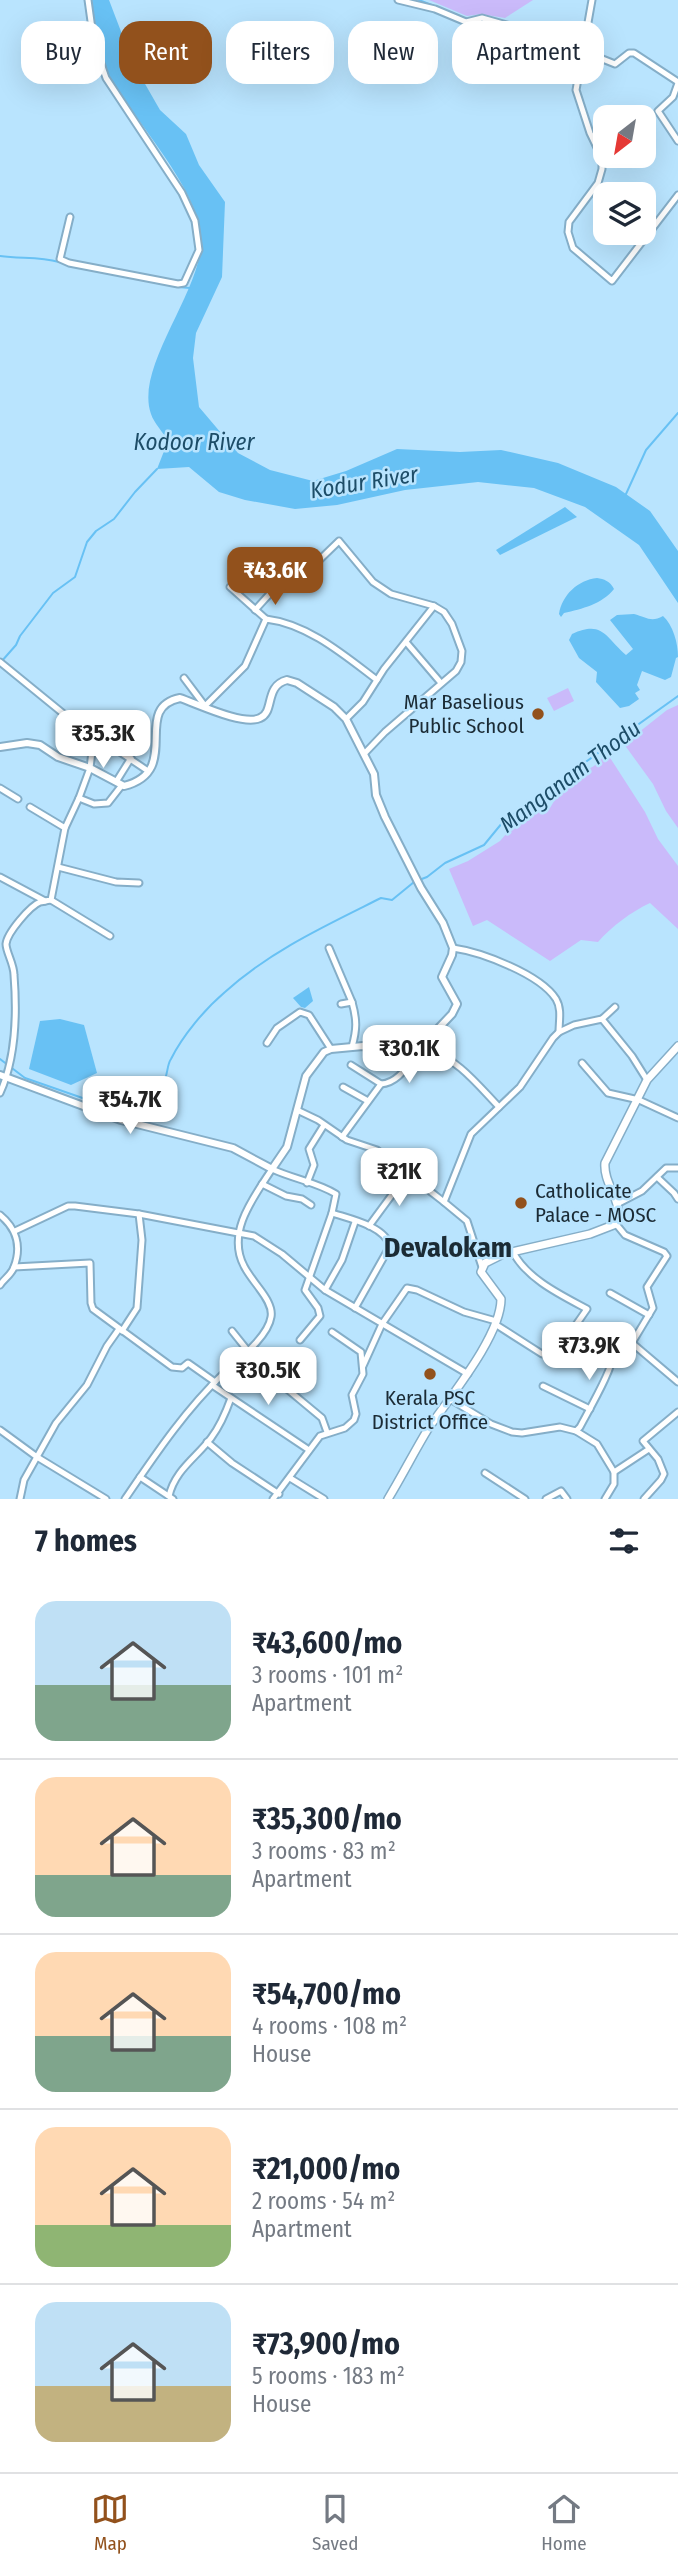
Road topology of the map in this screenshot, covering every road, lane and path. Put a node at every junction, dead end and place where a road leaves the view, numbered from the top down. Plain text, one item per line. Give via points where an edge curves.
1 (88, 0) edge
2 (398, 0) edge
3 (592, 0) edge
4 (464, 21) edge
5 (470, 21) edge
6 (493, 21) edge
7 (589, 21) edge
8 (604, 59) edge
9 (678, 82) edge
10 (577, 84) edge
11 (678, 141) edge
12 (678, 195) edge
13 (70, 217) dead end
14 (230, 587) dead end
15 (434, 606) junction
16 (256, 610) junction
17 (266, 619) junction
18 (406, 642) junction
19 (2, 664) edge
20 (184, 678) dead end
21 (377, 680) junction
22 (441, 683) junction
23 (205, 706) junction
24 (346, 719) junction
25 (94, 735) junction
26 (0, 747) edge
27 (364, 754) junction
28 (131, 758) junction
29 (90, 768) junction
30 (148, 771) junction
31 (119, 784) junction
32 (0, 788) edge
33 (79, 798) junction
34 (18, 799) dead end
35 (30, 807) dead end
36 (65, 828) junction
37 (58, 867) junction
38 (0, 877) edge
39 (139, 883) dead end
40 (48, 901) junction
41 (110, 936) dead end
42 (329, 948) dead end
43 (453, 948) junction
44 (352, 1002) junction
45 (341, 1004) dead end
46 (615, 1007) dead end
47 (602, 1020) junction
48 (559, 1032) junction
49 (267, 1043) dead end
50 (678, 1046) edge
51 (352, 1047) junction
52 (331, 1049) junction
53 (427, 1049) junction
54 (415, 1054) junction
55 (582, 1063) dead end
56 (351, 1065) dead end
57 (5, 1075) edge
58 (647, 1080) junction
59 (381, 1084) junction
60 (343, 1087) dead end
61 (0, 1093) edge
62 (639, 1100) junction
63 (368, 1101) junction
64 (499, 1107) junction
65 (297, 1110) junction
66 (678, 1118) edge
67 (324, 1125) junction
68 (342, 1137) junction
69 (678, 1168) edge
70 (272, 1169) junction
71 (408, 1173) junction
72 (657, 1177) junction
73 (307, 1183) junction
74 (262, 1184) junction
75 (678, 1199) edge
76 (444, 1202) junction
77 (617, 1204) junction
78 (311, 1205) dead end
79 (332, 1213) junction
80 (139, 1214) junction
81 (0, 1215) edge
82 (355, 1222) junction
83 (616, 1224) junction
84 (369, 1226) junction
85 (15, 1231) junction
86 (238, 1232) junction
87 (513, 1252) junction
88 (14, 1267) junction
89 (482, 1267) junction
90 (310, 1278) junction
91 (0, 1285) edge
92 (325, 1290) junction
93 (611, 1293) dead end
94 (355, 1308) junction
95 (649, 1315) junction
96 (495, 1322) junction
97 (382, 1324) junction
98 (121, 1330) junction
99 (232, 1331) dead end
100 (332, 1332) dead end
101 (571, 1332) junction
102 (300, 1340) dead end
103 (632, 1343) junction
104 (246, 1352) junction
105 (614, 1356) junction
106 (362, 1367) junction
107 (468, 1374) junction
108 (678, 1382) edge
109 (214, 1384) junction
110 (543, 1386) dead end
111 (231, 1398) junction
112 (450, 1399) junction
113 (590, 1409) junction
114 (678, 1412) edge
115 (0, 1430) edge
116 (576, 1431) junction
117 (327, 1432) junction
118 (207, 1442) junction
119 (649, 1449) junction
120 (309, 1450) junction
121 (37, 1457) junction
122 (614, 1472) junction
123 (485, 1474) dead end
124 (141, 1477) junction
125 (290, 1478) junction
126 (279, 1494) junction
127 (171, 1497) edge
128 (20, 1499) edge
129 (106, 1499) edge
130 (125, 1499) edge
131 (273, 1499) edge
132 (324, 1499) edge
133 (388, 1499) edge
134 (525, 1499) edge
135 (546, 1499) edge
136 (567, 1499) edge
137 (605, 1499) edge
138 (644, 1499) edge

1 - 13 street via 94,43 106,78 182,193 195,221 199,250 187,279 178,284 69,262 60,259
2 - 4 street
3 - 7 street
5 - 6 street
8 - 9 street via 615,64 634,52
9 - 11 street via 673,97 658,111
10 - 12 street via 603,163 598,183 569,222 573,248 612,281
14 - 16 street
15 - 16 street via 398,596 373,582 339,541 308,570 286,576
15 - 18 street
15 - 22 street via 452,624 462,651 456,671
16 - 17 street
17 - 21 street via 305,631
17 - 23 street via 245,666
18 - 21 street
18 - 22 street
19 - 25 street
20 - 23 street
21 - 24 street
22 - 27 street
23 - 24 street via 240,719 258,719 266,713 272,690 287,680
23 - 30 street via 180,698 165,704 157,714 158,747
24 - 27 street
25 - 28 street
25 - 29 street
26 - 29 street via 34,743
27 - 43 street via 374,774 378,802
28 - 30 street
28 - 31 street
29 - 31 street
29 - 33 street
30 - 31 street via 137,782
31 - 33 street via 108,803
32 - 34 street
33 - 36 street
35 - 36 street
36 - 37 street
37 - 39 street
37 - 40 street
38 - 40 street
40 - 41 street
40 - 57 street via 39,902 27,913 7,940 14,973 12,1054
42 - 44 street
43 - 48 street via 513,967 550,992 559,1008
43 - 53 street via 442,976 457,1006
44 - 45 street
44 - 51 street via 358,1026
46 - 47 street
47 - 48 street
47 - 58 street
48 - 64 street via 520,1087
49 - 52 street via 277,1028 300,1012 309,1015
50 - 58 main road
51 - 52 street
51 - 54 street
52 - 65 street via 308,1073
53 - 54 street
53 - 64 street via 460,1066
54 - 59 street via 405,1072
55 - 62 street via 606,1092
56 - 59 street
57 - 61 street
57 - 70 street via 121,1120 233,1149
58 - 62 main road
59 - 63 street
60 - 63 street
62 - 66 street
62 - 77 main road via 606,1163 604,1173
63 - 68 street
64 - 76 street via 471,1134
65 - 67 street
65 - 70 street via 287,1147
67 - 68 street
67 - 73 street via 309,1149 314,1165
68 - 71 street via 377,1150
69 - 72 street via 666,1168
70 - 73 street
70 - 74 street
71 - 76 street
71 - 84 street
72 - 75 street
72 - 77 street
73 - 79 street via 336,1194
74 - 78 street
74 - 86 street
76 - 89 street via 467,1221
77 - 83 main road
79 - 82 street
79 - 90 street
80 - 85 street via 68,1206
80 - 86 street
80 - 98 street via 142,1240 137,1308
81 - 85 street
82 - 84 street
82 - 92 street via 342,1261
83 - 87 main road
83 - 95 street via 625,1235 666,1254 648,1287 653,1306
84 - 94 street via 387,1238 390,1246
85 - 88 street
86 - 90 street via 274,1248
86 - 104 street via 244,1266 271,1312 267,1328
87 - 89 main road
87 - 101 street via 534,1276 587,1309
88 - 91 street
88 - 98 street via 90,1264 93,1309
89 - 96 main road via 501,1299
90 - 92 street
90 - 102 street via 305,1290 320,1316
92 - 94 street
93 - 95 street
94 - 97 street
95 - 103 street
96 - 97 street via 407,1288
96 - 101 street via 543,1354 561,1328
96 - 107 main road
97 - 106 street
97 - 107 street
98 - 109 street via 172,1367 188,1363
98 - 121 street
99 - 104 street
100 - 106 street via 361,1352
101 - 105 street via 604,1346
103 - 105 street
103 - 108 street
104 - 109 street
104 - 117 street via 322,1418
105 - 113 street
106 - 117 street via 352,1395 354,1420 345,1429
107 - 112 main road
109 - 111 street
109 - 124 street via 187,1411
110 - 113 street
111 - 118 street
111 - 120 street
112 - 116 street via 512,1432 560,1427
112 - 133 main road
113 - 116 street
114 - 119 street via 643,1441
115 - 121 street
116 - 122 street via 597,1444
117 - 120 street
118 - 126 street
118 - 127 street via 181,1470
119 - 122 street
119 - 138 street via 664,1474
120 - 125 street
121 - 128 street
121 - 129 street
122 - 137 street via 614,1484
123 - 134 street
124 - 127 street
124 - 130 street
125 - 126 street
125 - 132 street
126 - 131 street
135 - 136 street via 561,1492

